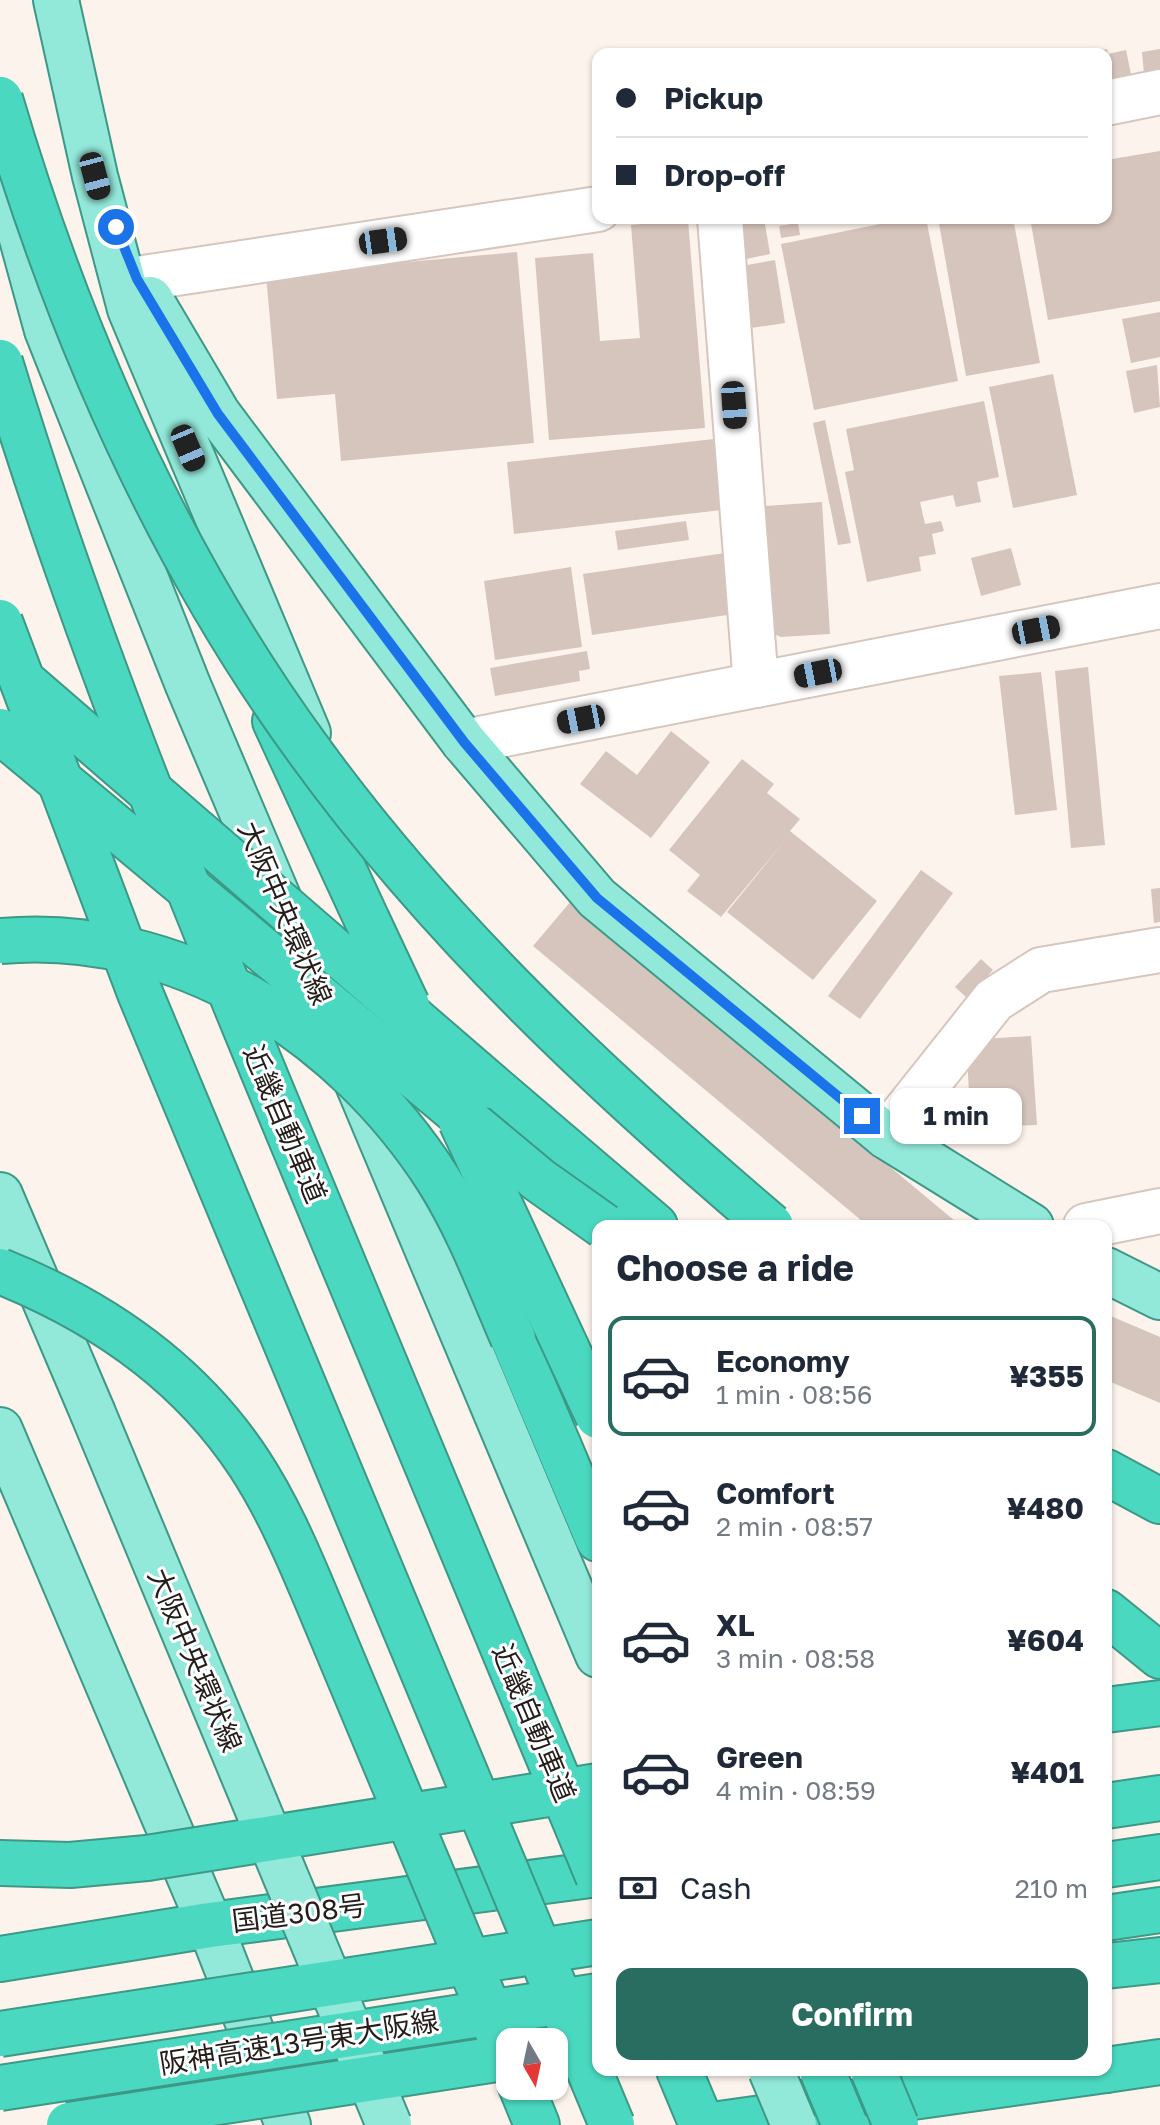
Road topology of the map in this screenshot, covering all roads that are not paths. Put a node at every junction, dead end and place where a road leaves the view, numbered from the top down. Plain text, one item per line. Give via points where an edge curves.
1 (56, 0) edge
2 (1160, 92) edge
3 (0, 99) edge
4 (1112, 102) edge
5 (0, 160) edge
6 (95, 176) junction
7 (592, 210) edge
8 (720, 224) edge
9 (137, 279) junction
10 (0, 362) edge
11 (1160, 606) edge
12 (0, 622) edge
13 (243, 653) junction
14 (0, 659) edge
15 (756, 685) junction
16 (0, 731) edge
17 (464, 742) junction
18 (0, 941) edge
19 (1160, 950) edge
20 (886, 1136) junction
21 (0, 1195) edge
22 (1160, 1211) edge
23 (596, 1220) edge
24 (648, 1220) edge
25 (764, 1220) edge
26 (1021, 1220) edge
27 (1112, 1221) edge
28 (0, 1271) edge
29 (1112, 1273) edge
30 (1160, 1297) edge
31 (592, 1403) edge
32 (592, 1404) edge
33 (0, 1430) edge
34 (1112, 1475) edge
35 (1160, 1501) edge
36 (592, 1525) edge
37 (1112, 1617) edge
38 (592, 1641) edge
39 (1160, 1656) edge
40 (1160, 1703) edge
41 (1112, 1709) edge
42 (592, 1787) edge
43 (1160, 1798) edge
44 (1112, 1805) edge
45 (1160, 1857) edge
46 (592, 1861) edge
47 (0, 1863) edge
48 (1112, 1864) edge
49 (592, 1876) edge
50 (1160, 1910) edge
51 (1112, 1917) edge
52 (210, 1925) junction
53 (592, 1943) edge
54 (0, 1959) edge
55 (1160, 1960) edge
56 (1112, 1965) edge
57 (592, 1997) edge
58 (497, 2028) edge
59 (0, 2034) edge
60 (592, 2045) edge
61 (568, 2048) edge
62 (496, 2061) edge
63 (1160, 2062) edge
64 (1112, 2069) edge
65 (682, 2076) edge
66 (774, 2076) edge
67 (831, 2076) edge
68 (1063, 2076) edge
69 (0, 2088) edge
70 (527, 2100) edge
71 (869, 2103) edge
72 (69, 2125) edge
73 (288, 2125) edge
74 (389, 2125) edge
75 (537, 2125) edge
76 (612, 2125) edge
77 (702, 2125) edge
78 (712, 2125) edge
79 (794, 2125) edge

1 - 6 main road
2 - 4 street
3 - 13 highway, bridge via 34,216 82,341
5 - 38 main road, 大阪中央環状線 via 53,345 188,685
6 - 9 main road
6 - 31 main road via 130,309
7 - 9 street
8 - 15 street
9 - 17 main road via 218,414
10 - 46 highway, 近畿自動車道, bridge via 38,487 120,716 211,947
11 - 15 street
12 - 76 highway, bridge via 146,1008
13 - 25 highway, bridge via 309,752 375,836 529,1008
13 - 32 highway, bridge
14 - 24 highway, bridge
15 - 17 street
16 - 23 highway, bridge via 539,1180
17 - 20 main road via 597,898
18 - 36 highway, bridge via 86,941 158,957 230,985 293,1023 393,1115 439,1180 473,1246
19 - 20 street via 1041,970 994,1000
20 - 26 main road
21 - 74 main road, 大阪中央環状線, bridge
22 - 27 street
28 - 58 highway, bridge via 54,1292 105,1321 156,1360 204,1405 249,1463 286,1528
29 - 30 main road
33 - 52 main road
34 - 35 highway
37 - 39 highway
40 - 41 highway
42 - 47 highway, bridge via 147,1858 70,1865
43 - 44 highway
45 - 48 highway
49 - 52 highway, 国道308号
50 - 51 highway
52 - 54 highway, 国道308号
52 - 73 main road
53 - 59 highway, 阪神高速13号東大阪線, bridge
55 - 56 highway
57 - 69 highway, 阪神高速13号東大阪線, bridge
60 - 61 highway
62 - 72 highway, bridge
63 - 64 highway
65 - 77 highway
66 - 79 main road, bridge
67 - 71 highway, bridge
68 - 71 highway
70 - 75 highway
71 - 78 highway

